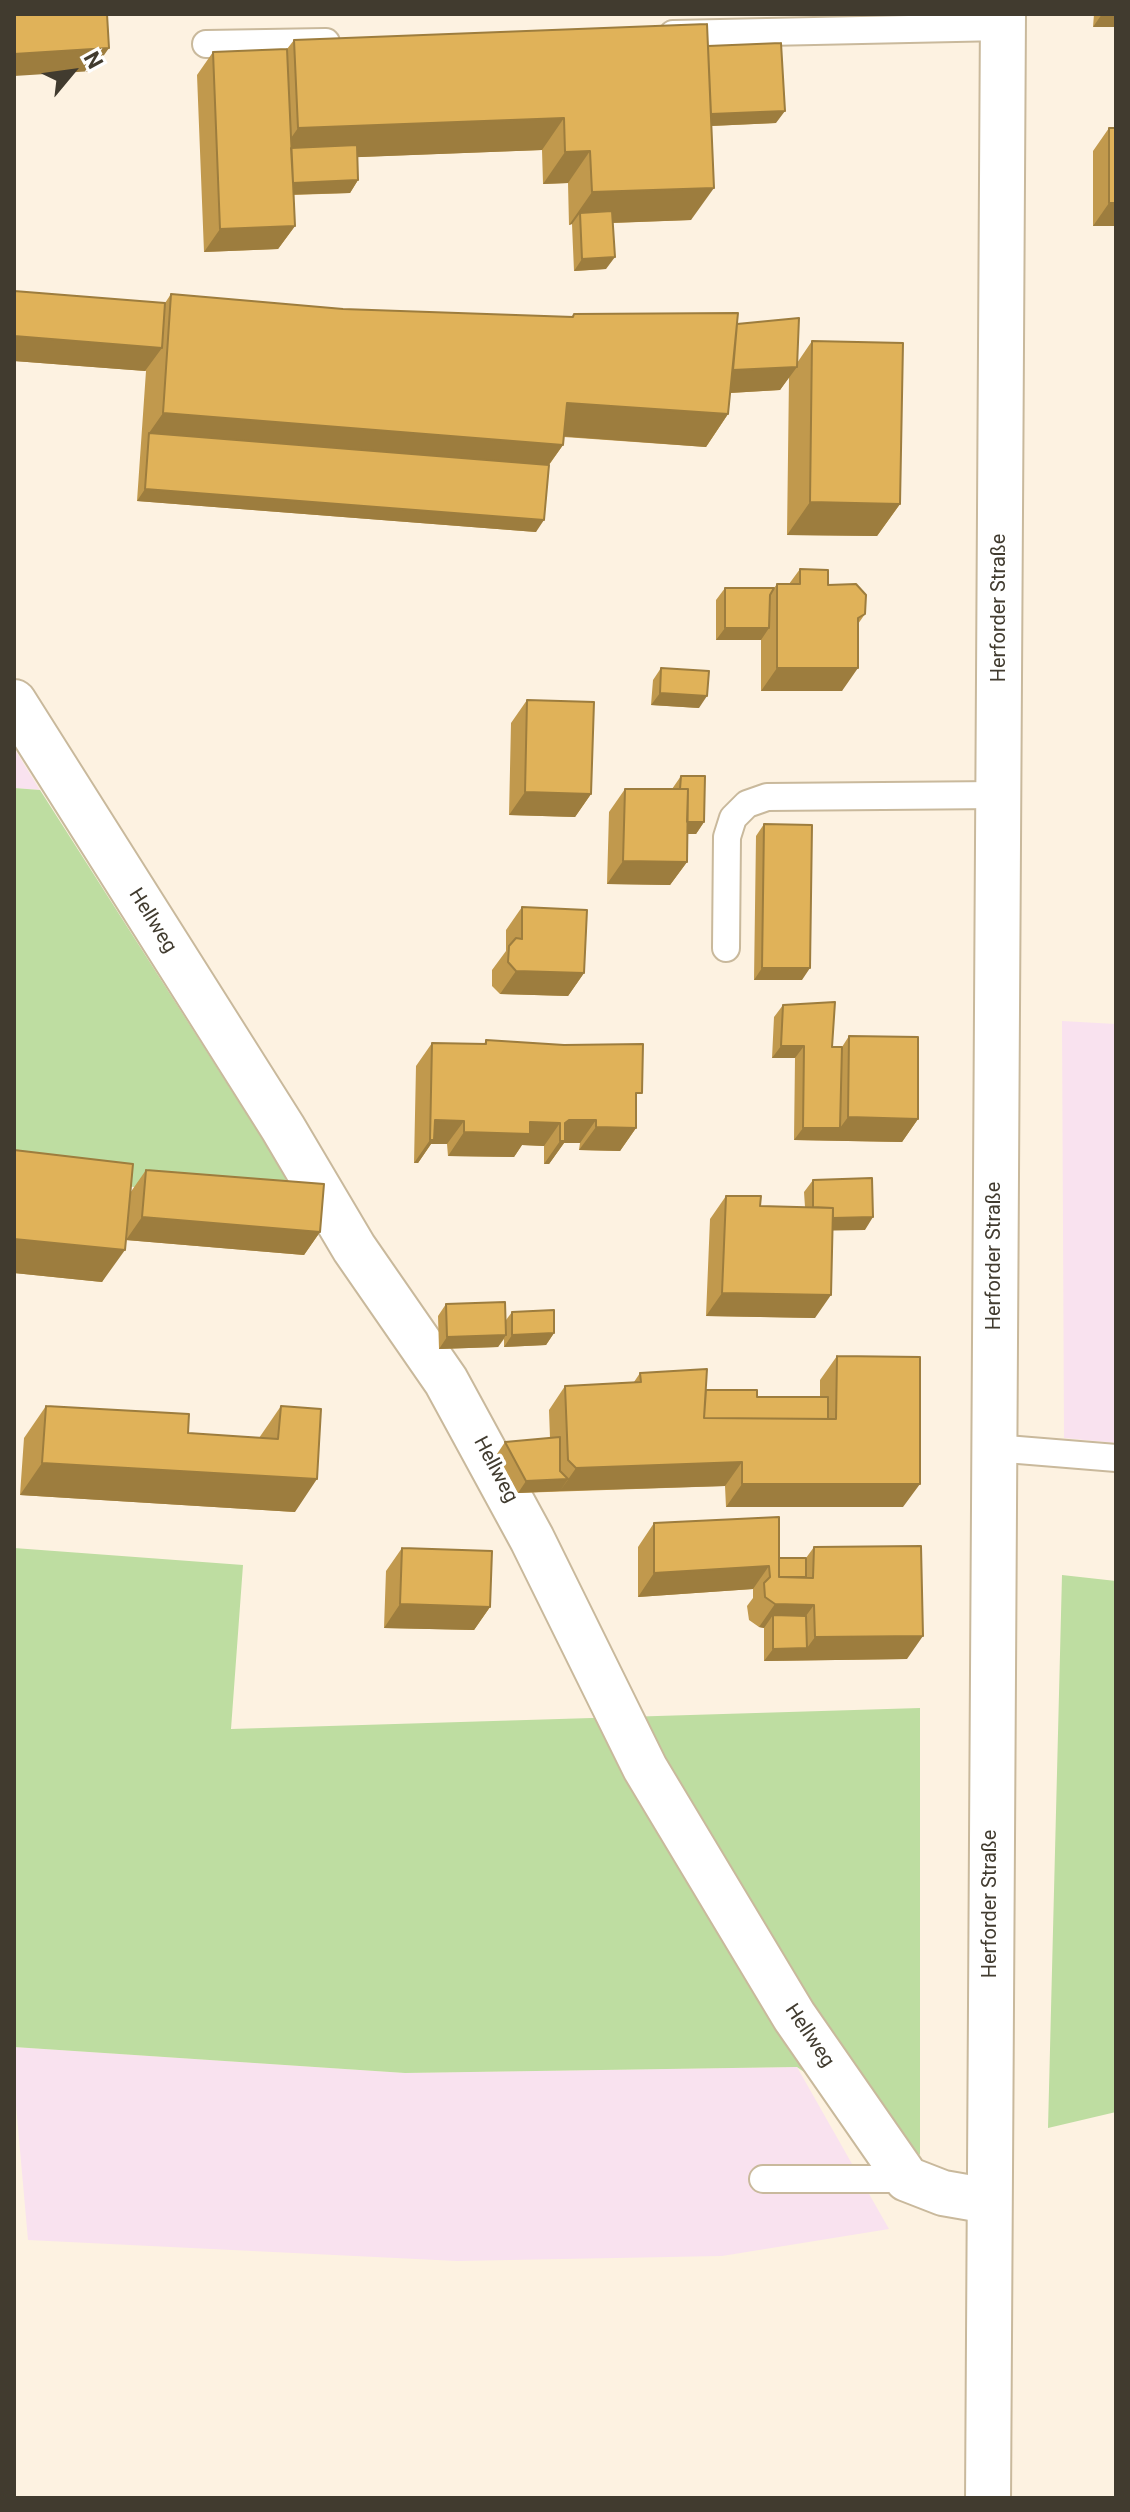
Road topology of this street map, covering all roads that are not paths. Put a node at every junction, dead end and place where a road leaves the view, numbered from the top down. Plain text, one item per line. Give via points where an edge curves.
1 (1003, 21) edge
2 (652, 35) edge
3 (349, 41) edge
4 (206, 44) dead end
5 (14, 702) edge
6 (998, 795) junction
7 (726, 948) dead end
8 (994, 1448) junction
9 (1116, 1458) edge
10 (763, 2179) dead end
11 (907, 2179) junction
12 (989, 2201) junction
13 (988, 2498) edge

1 - 2 lane
1 - 6 main road, Herforder Straße
3 - 4 lane
5 - 11 main road, Hellweg via 354,1248 446,1381 532,1539 645,1768 794,2016
6 - 7 lane via 767,797 747,804 733,818 727,837
6 - 8 main road, Herforder Straße
8 - 9 lane
8 - 12 main road, Herforder Straße
10 - 11 lane
11 - 12 main road via 943,2193
12 - 13 main road, Herforder Straße

